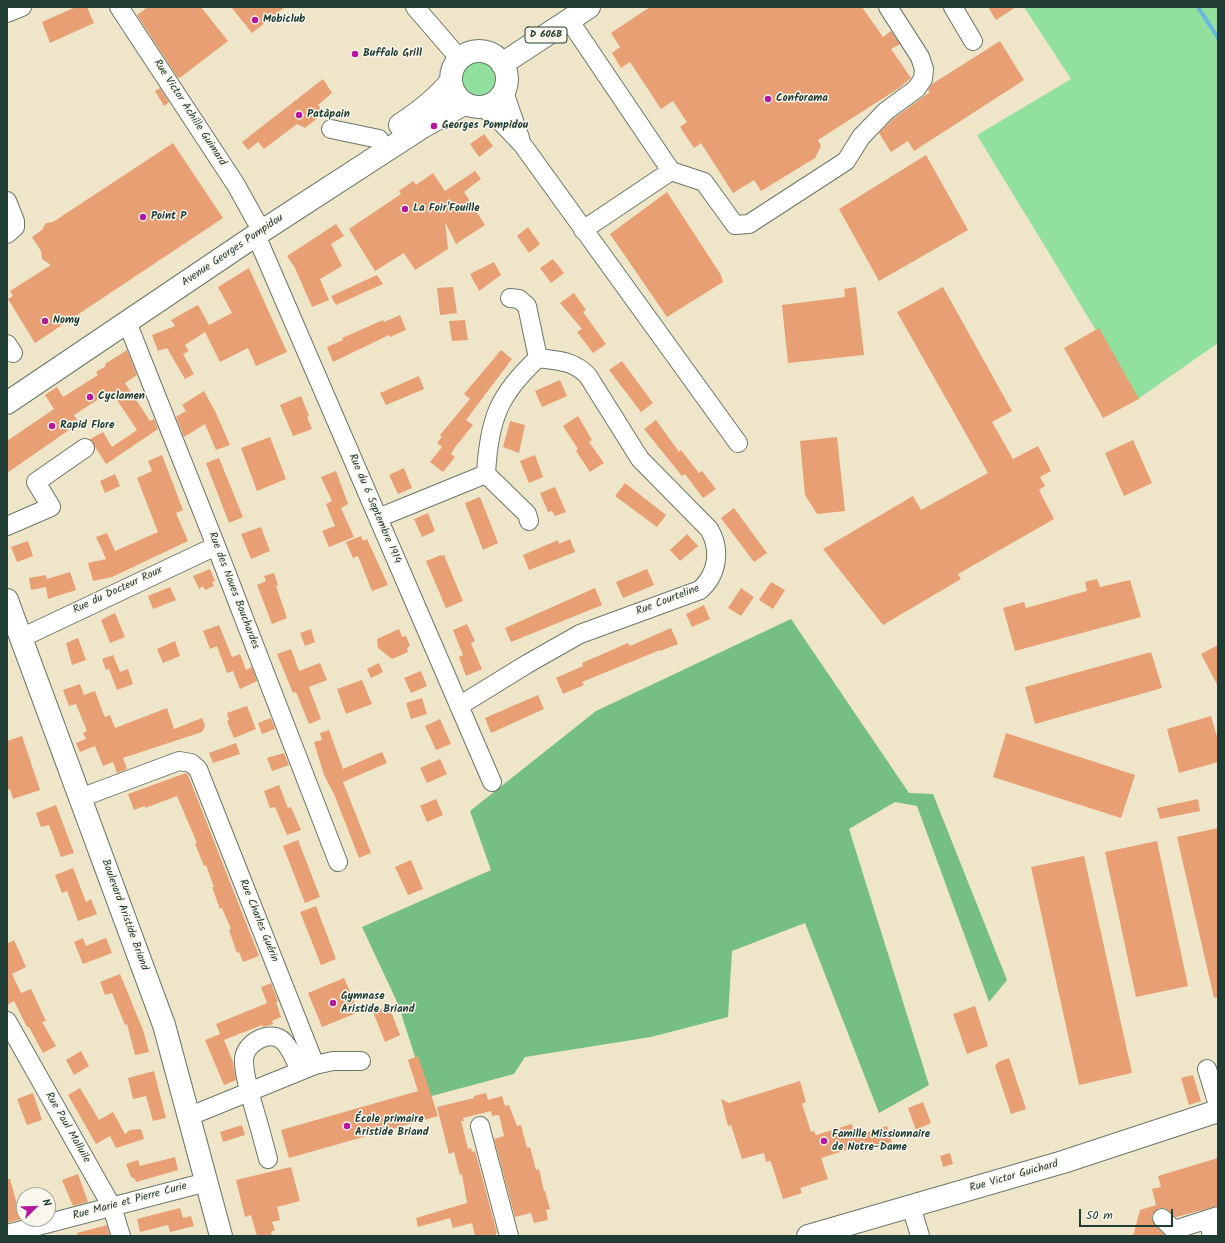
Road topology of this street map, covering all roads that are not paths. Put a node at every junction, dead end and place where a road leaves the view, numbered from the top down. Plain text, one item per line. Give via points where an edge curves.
1 (22, 7) edge
2 (119, 7) edge
3 (415, 7) edge
4 (589, 7) edge
5 (888, 7) edge
6 (953, 7) edge
7 (7, 13) edge
8 (569, 20) junction
9 (973, 41) dead end
10 (459, 58) junction
11 (502, 64) junction
12 (451, 81) junction
13 (504, 92) junction
14 (473, 105) junction
15 (331, 129) dead end
16 (378, 139) junction
17 (522, 144) junction
18 (671, 171) junction
19 (7, 201) edge
20 (256, 228) junction
21 (583, 230) junction
22 (7, 234) edge
23 (510, 298) dead end
24 (127, 322) junction
25 (538, 358) junction
26 (7, 385) edge
27 (7, 404) edge
28 (738, 444) dead end
29 (86, 448) dead end
30 (486, 474) junction
31 (378, 518) junction
32 (529, 521) dead end
33 (7, 526) edge
34 (216, 546) junction
35 (7, 600) edge
36 (21, 638) junction
37 (459, 706) junction
38 (492, 782) dead end
39 (80, 798) junction
40 (338, 862) dead end
41 (7, 1021) edge
42 (361, 1061) dead end
43 (308, 1068) junction
44 (1207, 1070) dead end
45 (250, 1092) junction
46 (1218, 1105) edge
47 (1218, 1111) edge
48 (190, 1116) junction
49 (480, 1126) dead end
50 (268, 1160) dead end
51 (207, 1182) junction
52 (112, 1206) junction
53 (911, 1206) junction
54 (1162, 1218) dead end
55 (1212, 1224) edge
56 (7, 1234) edge
57 (121, 1236) edge
58 (221, 1236) edge
59 (509, 1236) edge
60 (808, 1236) edge
61 (920, 1236) edge

1 - 7 street
2 - 20 street, Rue Victor Achille Guimard via 236,185
3 - 10 street
4 - 8 main road, D 606B
5 - 18 street via 920,57 924,69 923,79 916,89 886,111 861,137 846,160 749,224 735,225 704,182
6 - 9 street
8 - 11 main road, D 606B
8 - 18 street
10 - 11 main road via 478,51 490,53
10 - 12 main road
11 - 13 main road via 506,75
12 - 14 main road via 451,88 456,97
12 - 16 main road, Avenue Georges Pompidou via 418,112
13 - 14 main road via 495,102
13 - 17 street
14 - 17 street via 500,121
14 - 20 main road, Avenue Georges Pompidou via 424,126
15 - 16 street
16 - 20 main road, Avenue Georges Pompidou
17 - 21 street
18 - 21 street
19 - 22 street via 15,227
20 - 24 main road, Avenue Georges Pompidou
20 - 26 main road, Avenue Georges Pompidou
20 - 31 street, Rue du 6 Septembre 1914
21 - 28 street
23 - 25 street via 519,299 528,306
24 - 27 main road, Avenue Georges Pompidou
24 - 34 street, Rue des Noues Bouchardes
25 - 30 street via 518,377 504,396 493,423
25 - 37 street, Rue Courteline via 574,364 588,376 640,460 709,529 716,543 716,565 710,581 700,590 580,634
29 - 33 street via 36,482 51,507
30 - 31 street
30 - 32 street via 527,514
31 - 37 street, Rue du 6 Septembre 1914
34 - 36 street, Rue du Docteur Roux
34 - 40 street, Rue des Noues Bouchardes
35 - 36 main road, Boulevard Aristide Briand
36 - 39 main road, Boulevard Aristide Briand
37 - 38 street, Rue du 6 Septembre 1914
39 - 43 street, Rue Charles Guérin via 179,761 191,763 198,769
39 - 48 main road, Boulevard Aristide Briand via 164,1025
41 - 52 street, Rue Paul Malluile
42 - 43 street via 333,1061
43 - 45 street
43 - 45 street via 281,1040 256,1040 244,1054
44 - 46 street
45 - 48 street
45 - 50 street
47 - 53 main road, Rue Victor Guichard via 1063,1162
48 - 51 main road, Boulevard Aristide Briand
49 - 59 street
51 - 52 street, Rue Marie et Pierre Curie
51 - 58 main road, Boulevard Aristide Briand
52 - 56 street, Rue Marie et Pierre Curie
52 - 57 street, Rue Paul Malluile
53 - 60 main road, Rue Victor Guichard
53 - 61 street
54 - 55 street via 1174,1230

